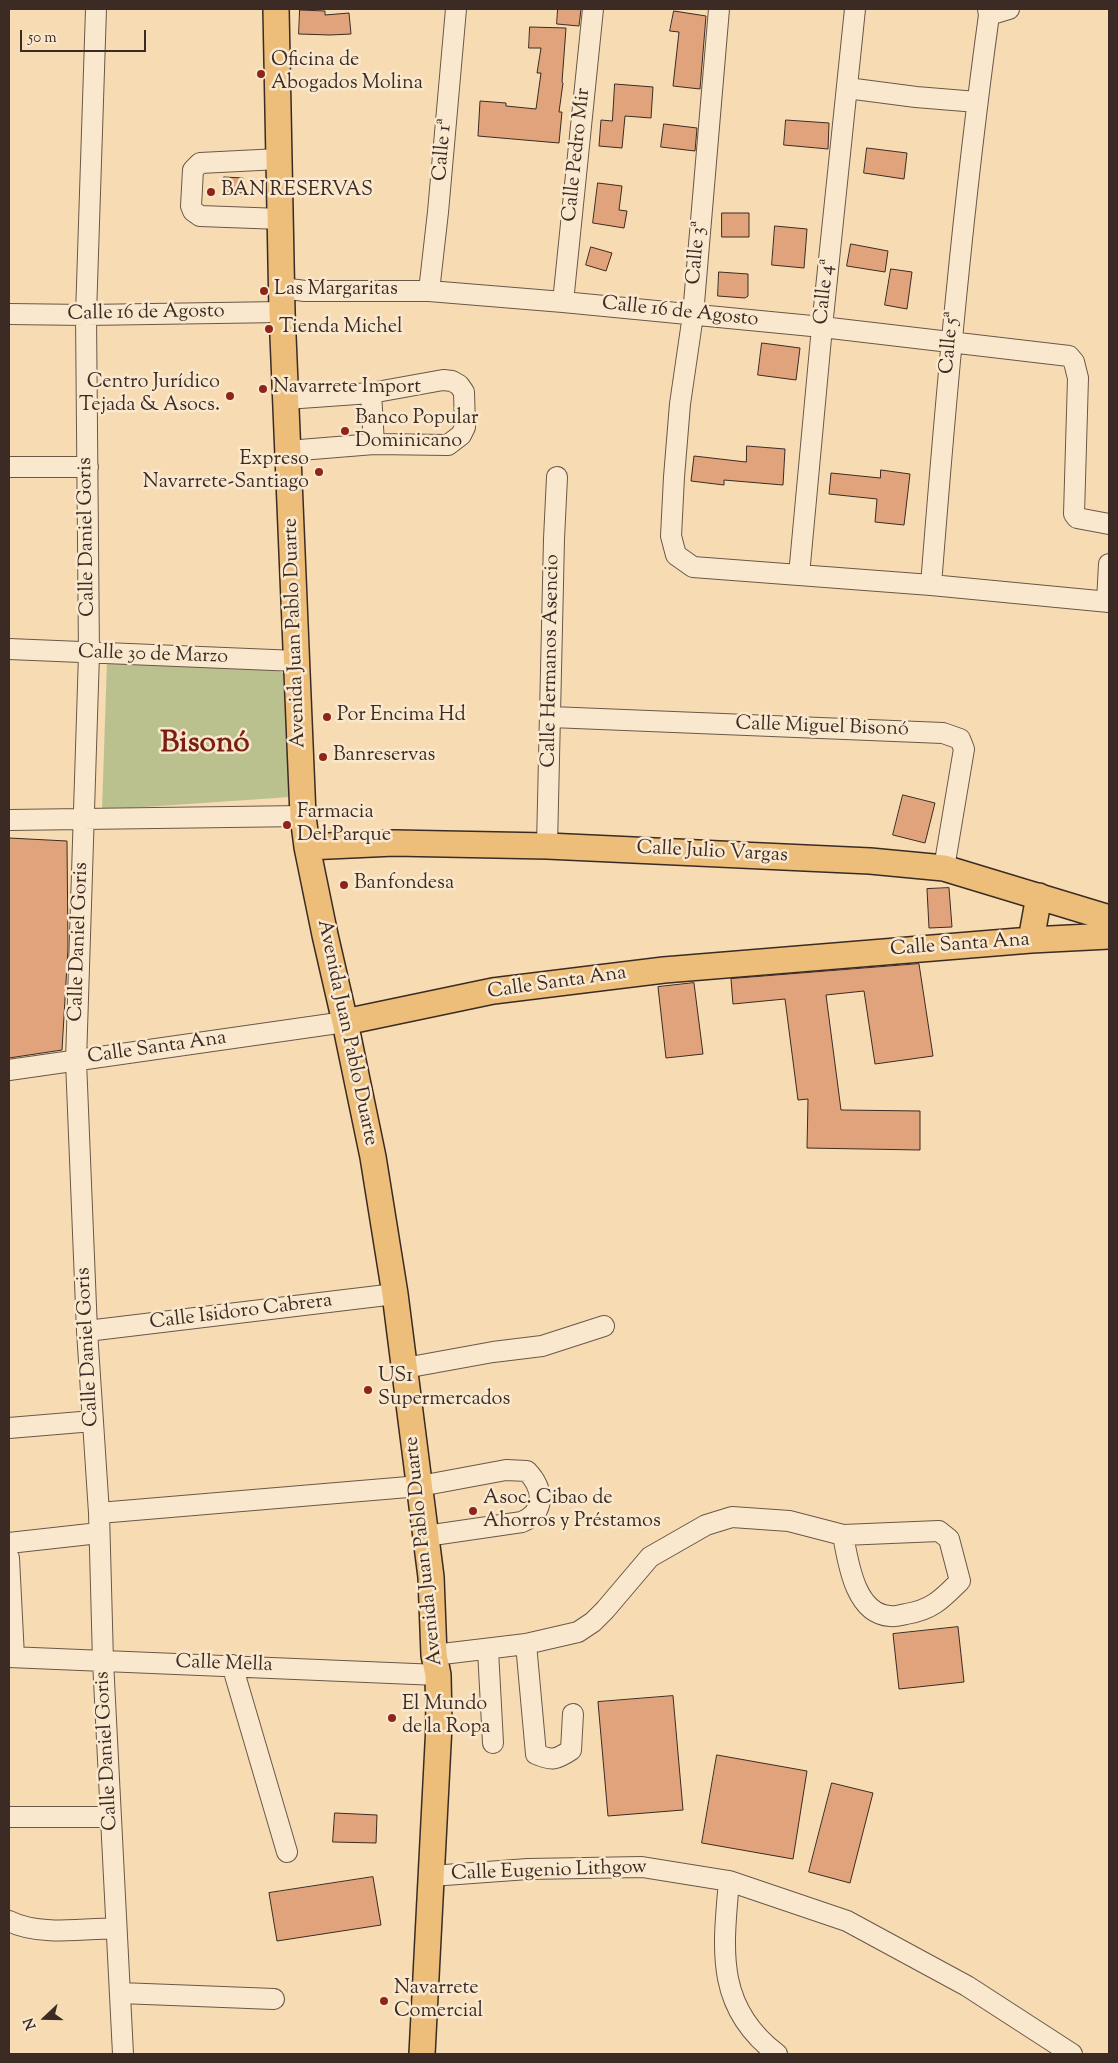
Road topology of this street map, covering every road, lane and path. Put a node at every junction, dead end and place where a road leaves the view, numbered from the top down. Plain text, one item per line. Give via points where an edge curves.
1 (96, 9) edge
2 (276, 9) edge
3 (456, 9) edge
4 (594, 9) edge
5 (718, 9) edge
6 (855, 9) edge
7 (1009, 9) edge
8 (989, 12) edge
9 (847, 88) junction
10 (977, 102) junction
11 (279, 159) junction
12 (281, 219) junction
13 (429, 291) junction
14 (282, 300) junction
15 (563, 302) junction
16 (9, 314) edge
17 (86, 315) junction
18 (693, 315) junction
19 (822, 328) junction
20 (950, 342) junction
21 (371, 393) junction
22 (286, 399) junction
23 (374, 444) junction
24 (288, 451) junction
25 (9, 467) edge
26 (88, 467) junction
27 (557, 476) dead end
28 (1109, 524) edge
29 (1109, 564) edge
30 (799, 575) junction
31 (931, 585) junction
32 (1108, 602) edge
33 (9, 649) edge
34 (90, 654) junction
35 (297, 661) junction
36 (551, 717) junction
37 (303, 816) junction
38 (9, 820) edge
39 (84, 820) junction
40 (547, 846) junction
41 (307, 847) junction
42 (944, 868) junction
43 (1039, 896) junction
44 (1109, 918) edge
45 (1109, 936) edge
46 (1031, 940) junction
47 (345, 1022) junction
48 (76, 1060) junction
49 (9, 1070) edge
50 (395, 1294) junction
51 (604, 1326) dead end
52 (87, 1331) junction
53 (405, 1368) junction
54 (93, 1421) junction
55 (9, 1428) edge
56 (420, 1486) junction
57 (99, 1523) junction
58 (426, 1536) junction
59 (843, 1536) junction
60 (9, 1543) edge
61 (9, 1558) edge
62 (526, 1644) junction
63 (488, 1650) junction
64 (11, 1657) edge
65 (103, 1661) junction
66 (436, 1665) junction
67 (232, 1666) junction
68 (573, 1714) dead end
69 (493, 1743) dead end
70 (9, 1817) edge
71 (111, 1817) junction
72 (287, 1852) dead end
73 (431, 1876) junction
74 (729, 1881) junction
75 (9, 1922) edge
76 (116, 1928) junction
77 (120, 1993) junction
78 (274, 1999) dead end
79 (123, 2054) edge
80 (422, 2054) edge
81 (777, 2054) edge
82 (1072, 2054) edge

1 - 17 street, Calle Daniel Goris
2 - 11 main road, Avenida Juan Pablo Duarte
3 - 13 street, Calle 1ª
4 - 15 street, Calle Pedro Mir
5 - 18 street, Calle 3ª
6 - 9 street, Calle 4ª
7 - 8 street
8 - 10 street, Calle 5ª
9 - 10 street
9 - 19 street, Calle 4ª
10 - 20 street, Calle 5ª
11 - 12 main road, Avenida Juan Pablo Duarte
11 - 12 street via 200,163 193,170 191,206 200,216
12 - 14 main road, Avenida Juan Pablo Duarte
13 - 14 street, Calle 16 de Agosto via 305,291
13 - 15 street, Calle 16 de Agosto
14 - 17 street, Calle 16 de Agosto
14 - 22 main road, Avenida Juan Pablo Duarte
15 - 18 street, Calle 16 de Agosto
16 - 17 street, Calle 16 de Agosto
17 - 26 street, Calle Daniel Goris
18 - 19 street, Calle 16 de Agosto
18 - 30 street, Calle 3ª via 680,404 674,477 671,536 676,555 693,567
19 - 20 street, Calle 16 de Agosto
19 - 30 street, Calle 4ª
20 - 28 street, Calle 16 de Agosto via 1069,356 1078,378 1074,514 1078,518
20 - 31 street, Calle 5ª
21 - 22 street
21 - 23 street
21 - 23 street via 443,380 459,385 464,392 465,427 456,441 448,445
22 - 24 main road, Avenida Juan Pablo Duarte
23 - 24 street
24 - 35 main road, Avenida Juan Pablo Duarte
25 - 26 street
26 - 34 street, Calle Daniel Goris
27 - 36 street, Calle Hermanos Asencio
29 - 32 street
30 - 31 street
31 - 32 street
33 - 34 street, Calle 30 de Marzo
34 - 35 street, Calle 30 de Marzo
34 - 39 street, Calle Daniel Goris
35 - 37 main road, Avenida Juan Pablo Duarte
36 - 40 street, Calle Hermanos Asencio
36 - 42 street, Calle Miguel Bisonó via 943,733 960,739 964,749
37 - 39 street
37 - 41 main road, Avenida Juan Pablo Duarte
38 - 39 street
39 - 48 street, Calle Daniel Goris
40 - 41 main road, Calle Julio Vargas via 394,843
40 - 42 main road, Calle Julio Vargas via 870,861
41 - 47 main road, Avenida Juan Pablo Duarte
42 - 43 main road, Calle Julio Vargas
43 - 44 main road, Calle Julio Vargas
43 - 46 main road
45 - 46 main road, Calle Santa Ana
46 - 47 main road, Calle Santa Ana via 568,981 493,991
47 - 48 street, Calle Santa Ana
47 - 50 main road, Avenida Juan Pablo Duarte via 373,1158
48 - 49 street, Calle Santa Ana
48 - 52 street, Calle Daniel Goris
50 - 52 street, Calle Isidoro Cabrera
50 - 53 main road, Avenida Juan Pablo Duarte
51 - 53 street via 542,1346
52 - 54 street, Calle Daniel Goris
53 - 56 main road, Avenida Juan Pablo Duarte
54 - 55 street
54 - 57 street, Calle Daniel Goris
56 - 57 street
56 - 58 main road, Avenida Juan Pablo Duarte
56 - 58 street via 506,1470 526,1471 540,1493 539,1509 532,1518 522,1522
57 - 60 street
57 - 65 street, Calle Daniel Goris
58 - 66 main road, Avenida Juan Pablo Duarte via 432,1577
59 - 59 street, Calle Mella via 939,1531 949,1539 960,1580 940,1602 916,1612 890,1617 871,1609 855,1587
59 - 62 street, Calle Mella via 788,1521 732,1517 706,1525 650,1557 593,1622 578,1632
61 - 64 street
62 - 63 street, Calle Mella
62 - 68 street via 536,1754 549,1760 560,1758 571,1750
63 - 66 street, Calle Mella
63 - 69 street
64 - 65 street, Calle Mella
65 - 67 street, Calle Mella
65 - 71 street, Calle Daniel Goris
66 - 67 street, Calle Mella
66 - 73 main road, Avenida Juan Pablo Duarte via 439,1725
67 - 72 street
70 - 71 street
71 - 76 street, Calle Daniel Goris
73 - 74 street, Calle Eugenio Lithgow via 528,1869 642,1867
73 - 80 main road, Avenida Juan Pablo Duarte
74 - 81 street via 724,1946 727,1980 734,2001 750,2029
74 - 82 street, Calle Eugenio Lithgow via 847,1921 967,1986
75 - 76 street via 47,1930
76 - 77 street, Calle Daniel Goris
77 - 78 street
77 - 79 street, Calle Daniel Goris

